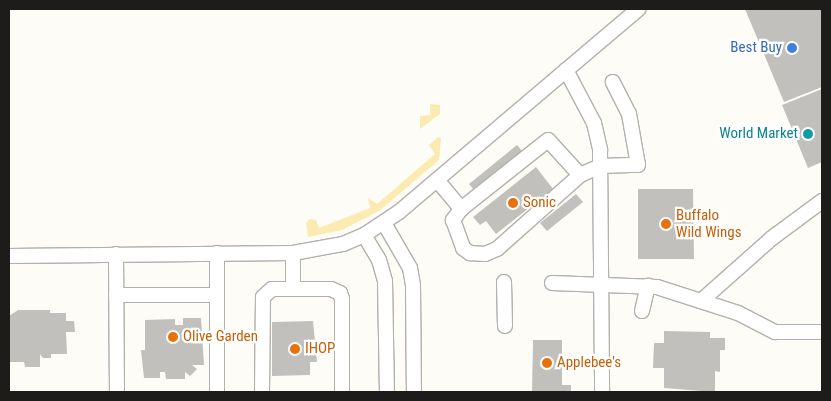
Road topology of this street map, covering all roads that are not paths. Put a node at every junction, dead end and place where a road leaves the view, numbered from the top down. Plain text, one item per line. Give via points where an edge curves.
1 (638, 9) edge
2 (566, 70) junction
3 (613, 82) dead end
4 (600, 166) junction
5 (580, 175) junction
6 (437, 180) junction
7 (822, 201) edge
8 (461, 209) junction
9 (384, 224) junction
10 (364, 235) junction
11 (216, 253) junction
12 (293, 253) junction
13 (116, 254) junction
14 (9, 256) edge
15 (504, 282) dead end
16 (552, 283) dead end
17 (601, 284) junction
18 (648, 286) junction
19 (293, 289) junction
20 (116, 295) junction
21 (217, 295) junction
22 (701, 301) junction
23 (642, 311) dead end
24 (504, 326) dead end
25 (822, 332) edge
26 (117, 392) edge
27 (217, 392) edge
28 (262, 392) edge
29 (342, 392) edge
30 (387, 392) edge
31 (414, 392) edge
32 (602, 392) edge

1 - 2 lane
2 - 4 lane via 594,123
2 - 6 lane
3 - 4 lane via 629,114 638,165
4 - 5 lane
4 - 17 lane
5 - 8 lane via 548,140
5 - 8 lane via 497,249 485,254 470,253 463,248 454,220
6 - 8 lane
6 - 9 lane
7 - 22 lane via 776,235
9 - 10 lane
9 - 31 lane via 410,268
10 - 12 lane via 321,250
10 - 30 lane via 379,260 385,281
11 - 12 lane
11 - 13 lane
11 - 21 lane
12 - 19 lane
13 - 14 lane
13 - 20 lane
15 - 24 lane
16 - 17 lane
17 - 18 lane
17 - 32 lane
18 - 22 lane
18 - 23 lane
19 - 28 lane via 272,289 261,303
19 - 29 lane via 331,289 340,293
20 - 21 lane
20 - 26 lane
21 - 27 lane
22 - 25 lane via 738,313 774,332

